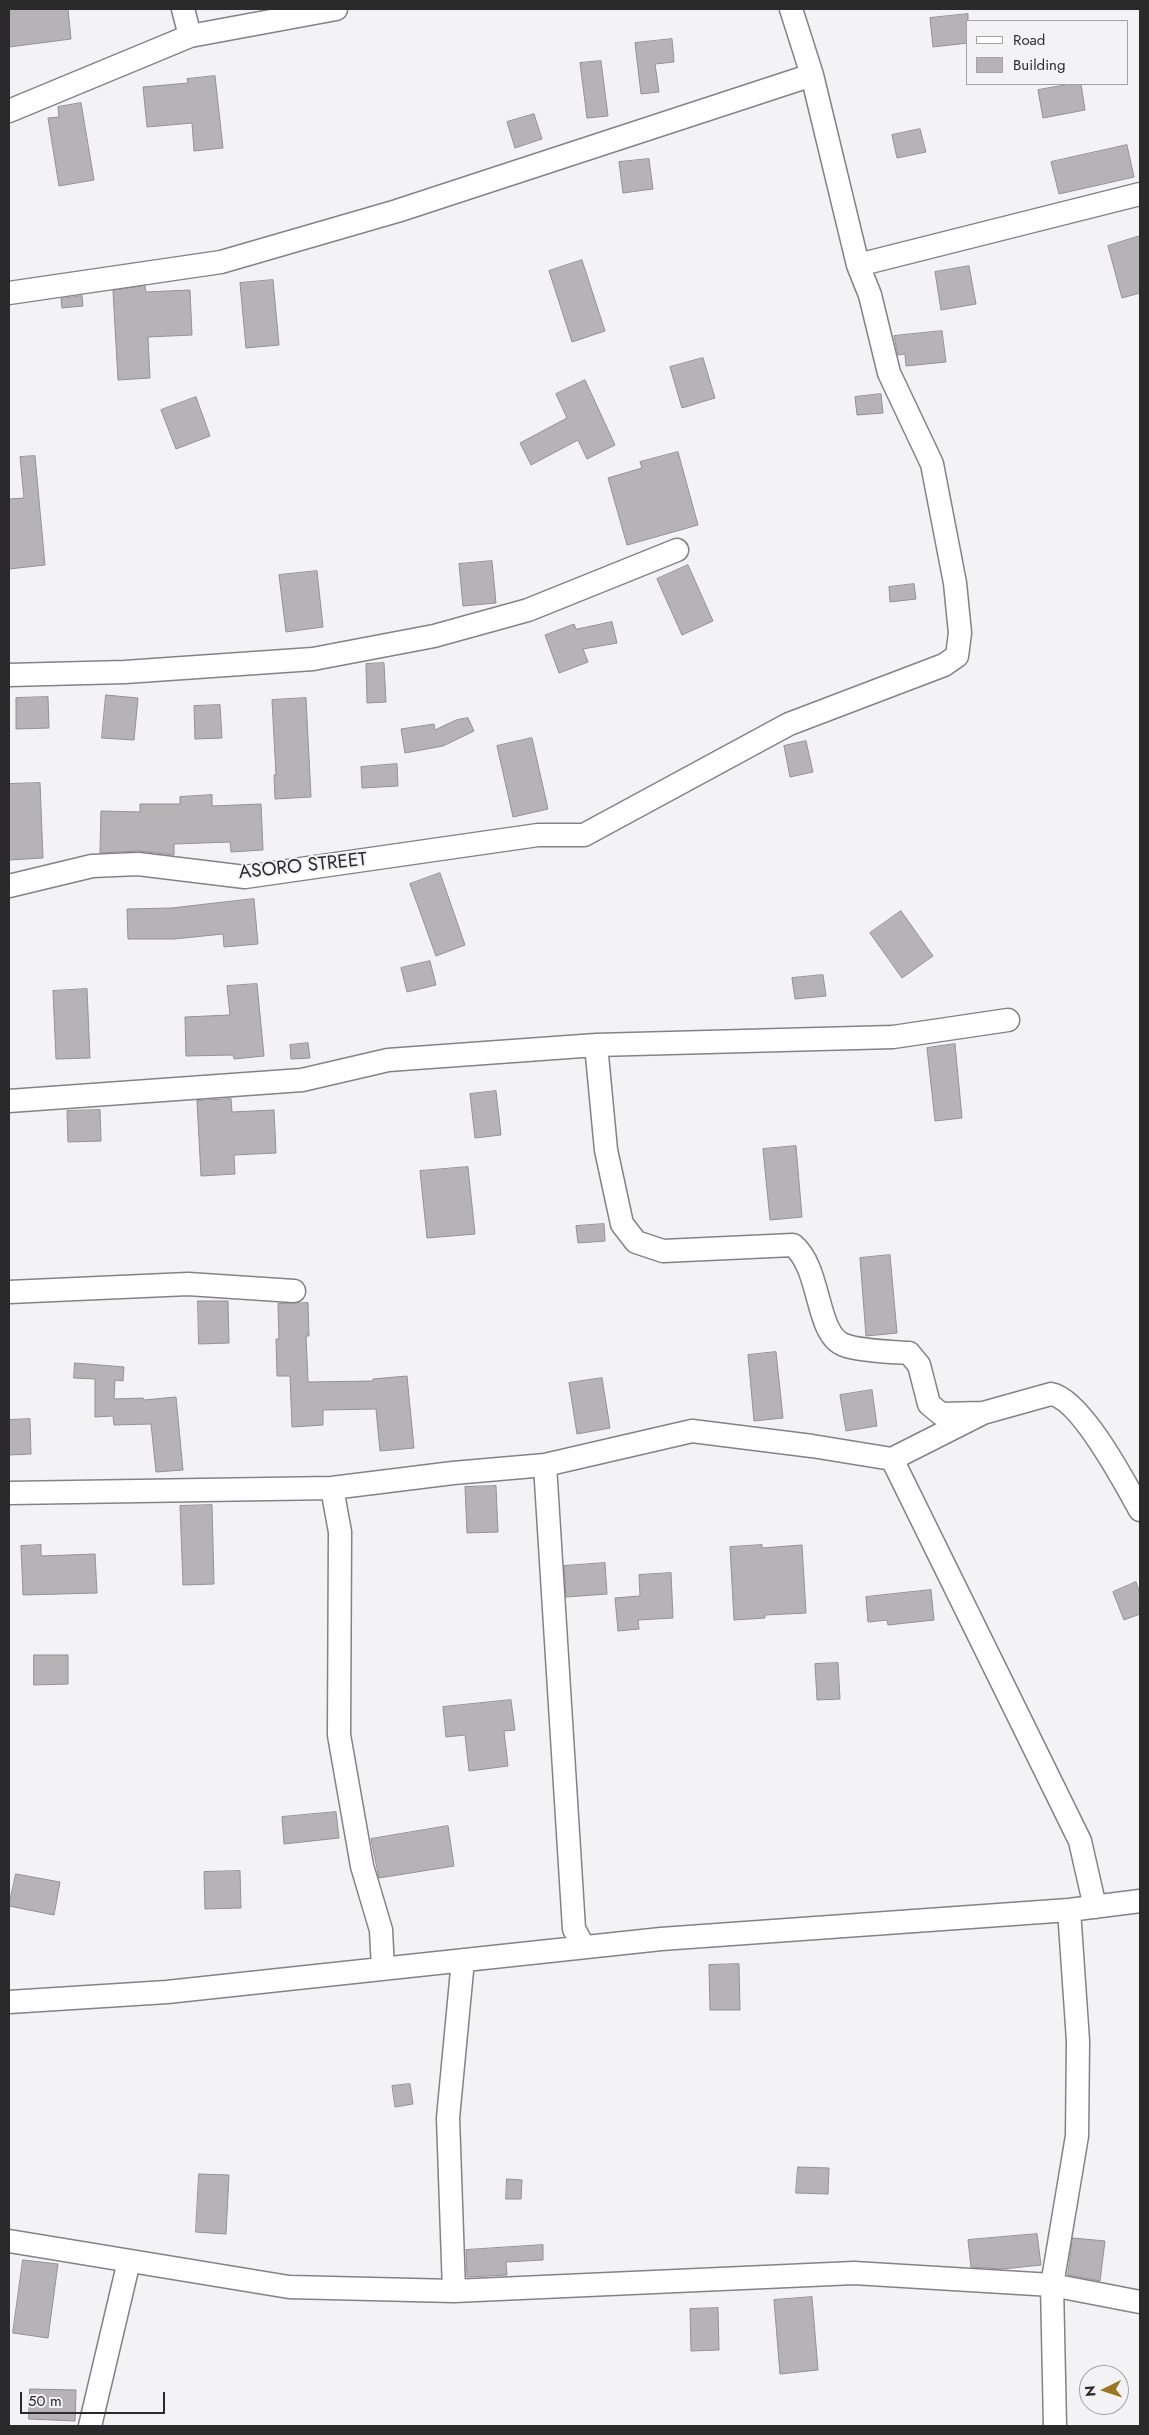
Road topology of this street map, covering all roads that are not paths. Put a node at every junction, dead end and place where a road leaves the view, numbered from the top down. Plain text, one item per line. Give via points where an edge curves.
1 (183, 9) edge
2 (336, 9) edge
3 (791, 9) edge
4 (190, 36) junction
5 (812, 75) junction
6 (9, 111) edge
7 (1140, 194) edge
8 (858, 265) junction
9 (9, 293) edge
10 (677, 550) dead end
11 (9, 675) edge
12 (9, 886) edge
13 (1008, 1020) dead end
14 (596, 1045) junction
15 (9, 1101) edge
16 (294, 1291) dead end
17 (9, 1292) edge
18 (983, 1413) junction
19 (892, 1459) junction
20 (545, 1465) junction
21 (332, 1488) junction
22 (9, 1493) edge
23 (1140, 1510) edge
24 (1140, 1901) edge
25 (1095, 1907) junction
26 (1069, 1910) junction
27 (584, 1947) junction
28 (463, 1960) junction
29 (384, 1969) junction
30 (9, 2002) edge
31 (9, 2241) edge
32 (129, 2261) junction
33 (1052, 2285) junction
34 (454, 2290) junction
35 (1140, 2302) edge
36 (90, 2426) edge
37 (1055, 2426) edge

1 - 4 street
2 - 4 street
3 - 5 street
4 - 6 street
5 - 8 street
5 - 9 street via 397,211 221,262
7 - 8 street
8 - 12 street, ASORO STREET via 870,295 889,373 932,464 955,583 960,633 957,656 944,665 789,724 584,835 538,835 245,877 138,864 92,866
10 - 11 street via 528,610 434,636 313,659 125,672
13 - 14 street via 893,1037
14 - 15 street via 388,1060 302,1080
14 - 18 street via 606,1150 622,1224 636,1242 662,1251 792,1245 802,1253 810,1267 828,1332 843,1345 909,1353 919,1365 929,1404 942,1414
16 - 17 street via 188,1284
18 - 19 street
18 - 23 street via 1051,1394 1060,1395 1078,1413 1106,1452
19 - 20 street via 692,1431
19 - 25 street via 1080,1841
20 - 21 street via 452,1472
20 - 27 street via 574,1929
21 - 22 street
21 - 29 street via 340,1532 339,1735 362,1866 381,1930
24 - 25 street
25 - 26 street
26 - 27 street
26 - 33 street via 1078,2041 1077,2136
27 - 28 street
28 - 29 street
28 - 34 street via 448,2118
29 - 30 street via 167,1992
31 - 32 street
32 - 34 street via 289,2287
32 - 36 street
33 - 34 street via 854,2273
33 - 35 street
33 - 37 street

